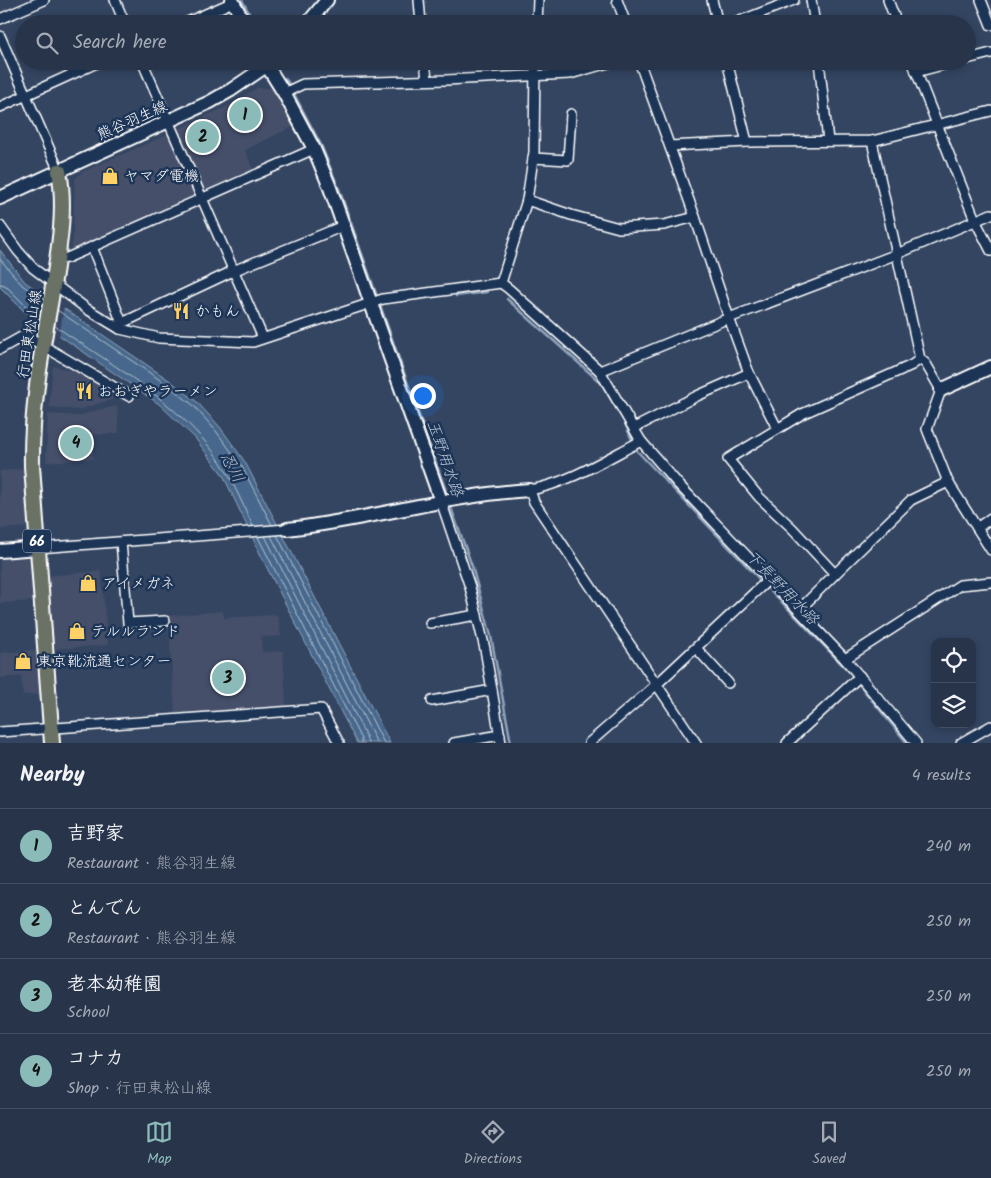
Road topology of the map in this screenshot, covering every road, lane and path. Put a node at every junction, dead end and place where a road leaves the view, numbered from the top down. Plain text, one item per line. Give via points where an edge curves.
1 (44, 0) edge
2 (115, 0) edge
3 (327, 0) edge
4 (419, 0) edge
5 (538, 0) edge
6 (617, 0) edge
7 (712, 0) edge
8 (794, 0) edge
9 (811, 0) edge
10 (888, 0) edge
11 (981, 0) edge
12 (232, 1) edge
13 (121, 15) edge
14 (202, 15) edge
15 (240, 15) edge
16 (314, 15) edge
17 (421, 15) edge
18 (537, 15) edge
19 (623, 15) edge
20 (716, 15) edge
21 (755, 15) edge
22 (814, 15) edge
23 (894, 15) edge
24 (0, 19) edge
25 (991, 26) edge
26 (0, 36) edge
27 (991, 53) edge
28 (976, 57) edge
29 (81, 70) edge
30 (146, 70) edge
31 (258, 70) edge
32 (272, 70) edge
33 (426, 70) edge
34 (535, 70) edge
35 (584, 70) edge
36 (642, 70) edge
37 (729, 70) edge
38 (820, 70) edge
39 (924, 70) edge
40 (916, 72) joint
41 (535, 76) junction
42 (427, 80) junction
43 (285, 93) junction
44 (26, 95) junction
45 (0, 107) edge
46 (991, 111) edge
47 (571, 114) dead end
48 (168, 122) junction
49 (938, 126) junction
50 (828, 141) junction
51 (872, 141) junction
52 (747, 142) junction
53 (670, 146) junction
54 (314, 149) junction
55 (533, 158) junction
56 (59, 171) junction
57 (0, 198) edge
58 (202, 199) junction
59 (527, 200) junction
60 (991, 214) edge
61 (696, 217) junction
62 (975, 220) junction
63 (0, 226) edge
64 (343, 226) junction
65 (92, 247) junction
66 (991, 251) edge
67 (897, 254) junction
68 (57, 259) junction
69 (233, 271) junction
70 (501, 283) junction
71 (53, 286) junction
72 (376, 301) junction
73 (729, 318) junction
74 (121, 326) junction
75 (264, 338) junction
76 (44, 342) junction
77 (0, 348) edge
78 (920, 359) junction
79 (991, 366) edge
80 (600, 372) junction
81 (749, 373) junction
82 (941, 390) junction
83 (129, 396) dead end
84 (634, 428) junction
85 (777, 428) junction
86 (641, 441) junction
87 (948, 482) junction
88 (530, 490) junction
89 (446, 500) junction
90 (991, 518) edge
91 (977, 528) junction
92 (288, 529) joint
93 (120, 542) junction
94 (38, 548) junction
95 (991, 550) edge
96 (0, 551) edge
97 (835, 574) junction
98 (991, 582) edge
99 (765, 583) junction
100 (798, 610) junction
101 (477, 615) junction
102 (165, 621) dead end
103 (430, 623) dead end
104 (696, 648) junction
105 (845, 659) junction
106 (857, 679) junction
107 (728, 683) dead end
108 (656, 685) junction
109 (492, 690) junction
110 (432, 701) dead end
111 (991, 726) edge
112 (51, 728) junction
113 (0, 732) edge
114 (501, 739) edge
115 (52, 743) edge
116 (339, 743) edge
117 (454, 743) edge
118 (589, 743) edge
119 (696, 743) edge
120 (787, 743) edge
121 (916, 743) edge
122 (961, 743) edge

1 - 24 street
2 - 13 street
3 - 16 street
4 - 17 street
5 - 18 street
6 - 19 street
7 - 20 street
8 - 21 street
9 - 22 street
10 - 23 street
11 - 25 street
12 - 14 street
12 - 15 street
26 - 44 street
27 - 28 street
29 - 44 street
30 - 48 street
31 - 48 street, 熊谷羽生線 via 224,94
32 - 43 street
33 - 42 street
34 - 41 street
35 - 41 street
36 - 53 street
37 - 52 street
38 - 50 street
39 - 40 street
40 - 49 street
41 - 42 street
41 - 55 street
42 - 43 street via 303,84
43 - 54 street
44 - 45 street
44 - 56 street
46 - 49 street
47 - 55 street via 568,160
48 - 56 street, 熊谷羽生線
48 - 58 street
49 - 51 street
49 - 62 street
50 - 51 street
50 - 52 street
51 - 67 street
52 - 53 street
53 - 61 street
54 - 58 street
54 - 64 street
55 - 59 street
56 - 57 street, 熊谷羽生線
56 - 68 main road, 行田東松山線 / 66 via 62,202
58 - 65 street
58 - 69 street
59 - 61 street via 619,228 664,225
59 - 70 street
60 - 62 street
61 - 73 street
62 - 66 street
62 - 67 street
63 - 71 street via 33,268
64 - 69 street
64 - 72 street
65 - 68 street
65 - 74 street
67 - 73 street
67 - 78 street
68 - 71 main road, 行田東松山線 / 66
69 - 74 street
69 - 75 street
70 - 72 street
70 - 80 street
71 - 74 street via 87,309
71 - 76 main road, 行田東松山線 / 66
72 - 75 street
72 - 89 street
73 - 80 street
73 - 81 street
74 - 75 street via 159,338 253,342
76 - 77 street via 24,335
76 - 83 street
76 - 94 main road, 行田東松山線 / 66 via 36,388 32,445
78 - 82 street
78 - 85 street
79 - 82 street
80 - 84 street
81 - 84 street
81 - 85 street
82 - 87 street via 927,429
84 - 86 street
85 - 97 street via 728,458 759,497
86 - 88 street via 570,478
86 - 99 street
87 - 91 street
87 - 97 street via 911,500
88 - 89 street
88 - 108 street via 534,502
89 - 92 street via 319,526
89 - 101 street
90 - 91 street
91 - 95 street
92 - 93 street
93 - 94 street
93 - 102 street via 128,623
94 - 96 street
94 - 112 main road, 行田東松山線 / 66
97 - 100 street
98 - 105 street via 960,585
99 - 100 street
99 - 104 street
100 - 105 street
101 - 103 street
101 - 109 street
104 - 107 street
104 - 108 street
105 - 106 street
106 - 120 street
106 - 121 street
108 - 118 street
108 - 119 street
109 - 110 street
109 - 114 street
111 - 122 street
112 - 113 street
112 - 115 main road, 行田東松山線 / 66
112 - 116 street via 321,709
114 - 117 street

